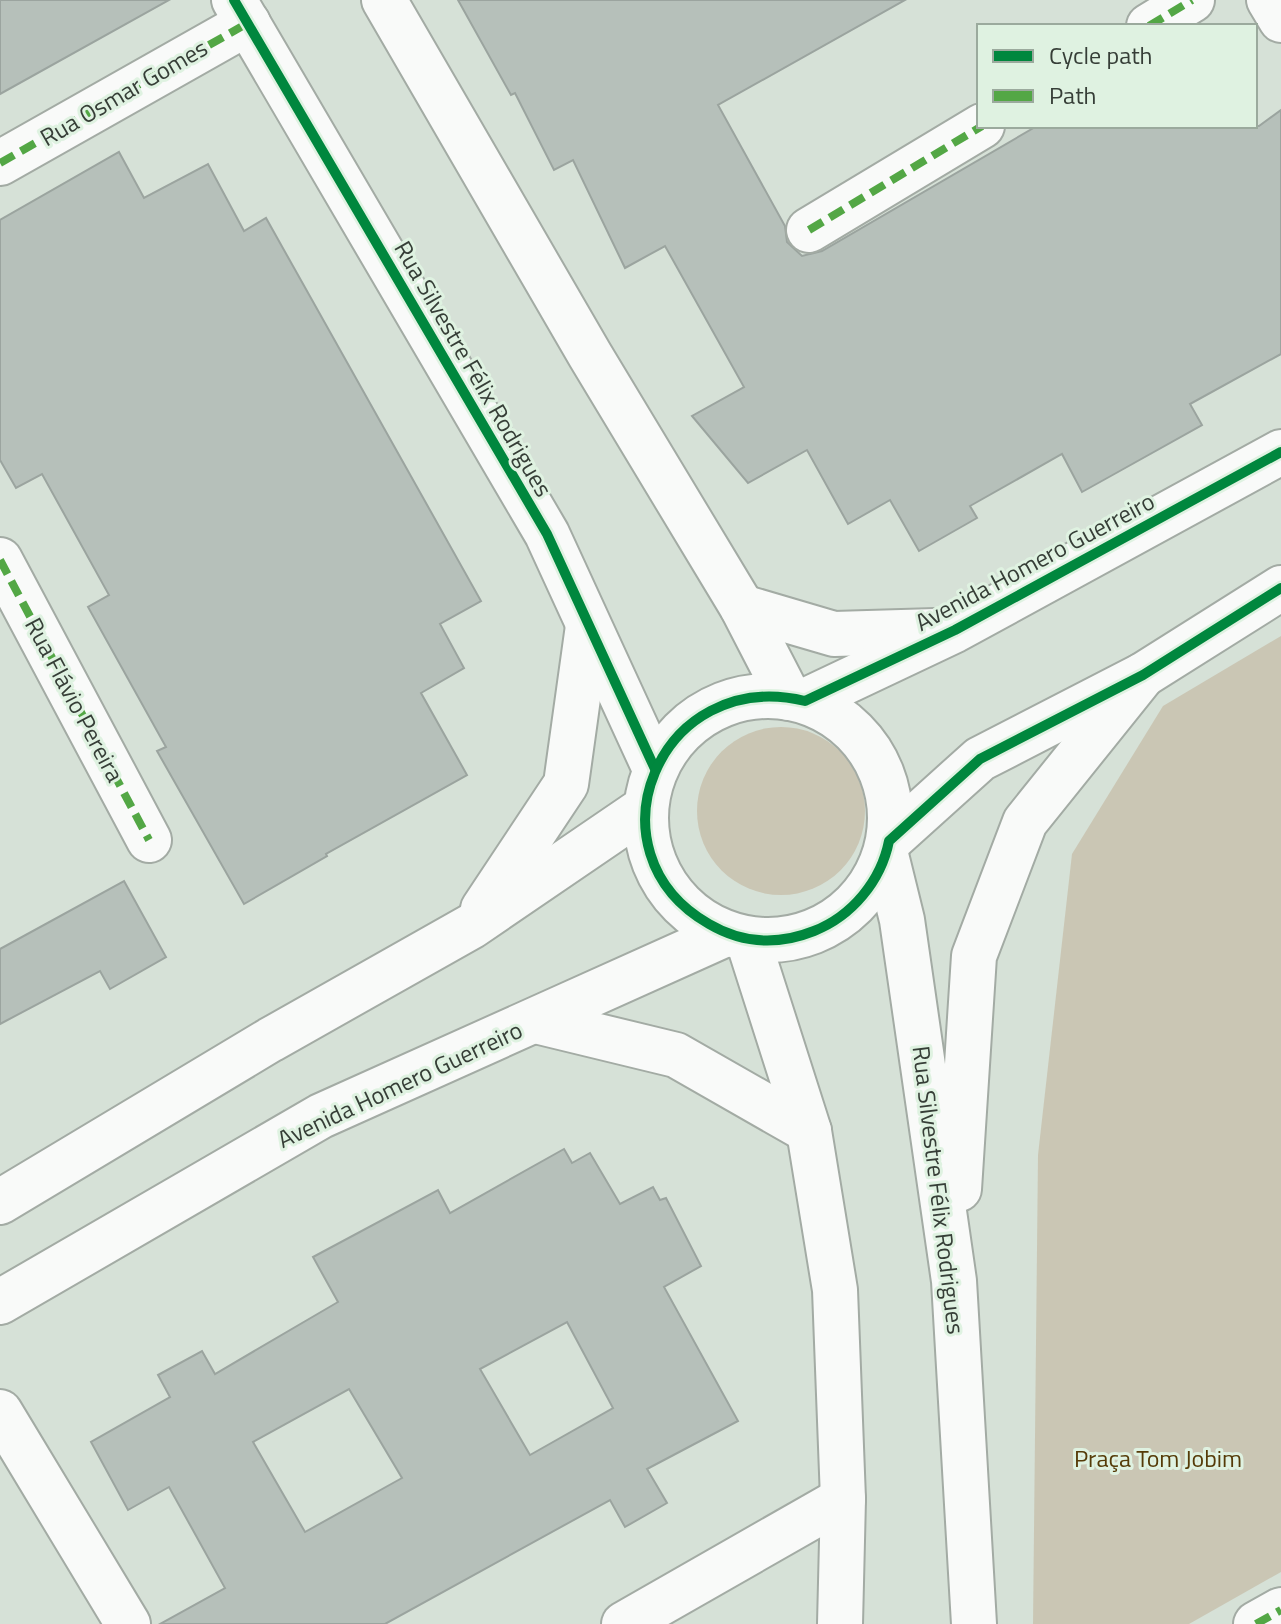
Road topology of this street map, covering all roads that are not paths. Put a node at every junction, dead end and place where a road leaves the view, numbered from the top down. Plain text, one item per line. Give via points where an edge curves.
1 (384, 0) edge
2 (1192, 0) edge
3 (1269, 0) edge
4 (241, 11) edge
5 (1281, 20) edge
6 (1152, 24) edge
7 (979, 128) edge
8 (0, 163) edge
9 (809, 230) dead end
10 (1281, 452) edge
11 (0, 560) edge
12 (1281, 588) edge
13 (742, 607) junction
14 (588, 626) junction
15 (955, 630) junction
16 (1143, 675) junction
17 (797, 699) junction
18 (650, 788) junction
19 (149, 840) dead end
20 (887, 848) junction
21 (472, 926) junction
22 (737, 937) junction
23 (536, 1021) junction
24 (809, 1131) junction
25 (0, 1202) edge
26 (954, 1281) junction
27 (0, 1302) edge
28 (0, 1412) edge
29 (843, 1499) junction
30 (1281, 1610) edge
31 (128, 1624) edge
32 (624, 1624) edge
33 (840, 1624) edge
34 (974, 1624) edge
35 (1256, 1624) edge

1 - 13 street
2 - 6 street
3 - 5 street
4 - 8 street, Rua Osmar Gomes
4 - 14 street, Rua Silvestre Félix Rodrigues via 547,534
7 - 9 street
10 - 15 street, Avenida Homero Guerreiro
11 - 19 street, Rua Flávio Pereira
12 - 16 street
13 - 15 street via 834,634
13 - 17 street
14 - 18 street, Rua Silvestre Félix Rodrigues
14 - 21 street via 566,784
15 - 17 street, Avenida Homero Guerreiro
16 - 20 street via 980,759
16 - 26 street via 1025,822 974,956
17 - 18 street via 756,696 725,703 695,719 671,741
17 - 20 street via 837,716 863,741 881,772 890,806
18 - 21 street
18 - 22 street via 649,847 664,884 692,914
20 - 22 street via 865,894 833,924 792,940
20 - 26 street, Rua Silvestre Félix Rodrigues
21 - 25 street
22 - 23 street, Avenida Homero Guerreiro
22 - 24 street
23 - 24 street via 676,1055
23 - 27 street, Avenida Homero Guerreiro via 321,1116
24 - 29 street via 835,1290
26 - 34 street, Rua Silvestre Félix Rodrigues
28 - 31 street
29 - 32 street
29 - 33 street
30 - 35 street

